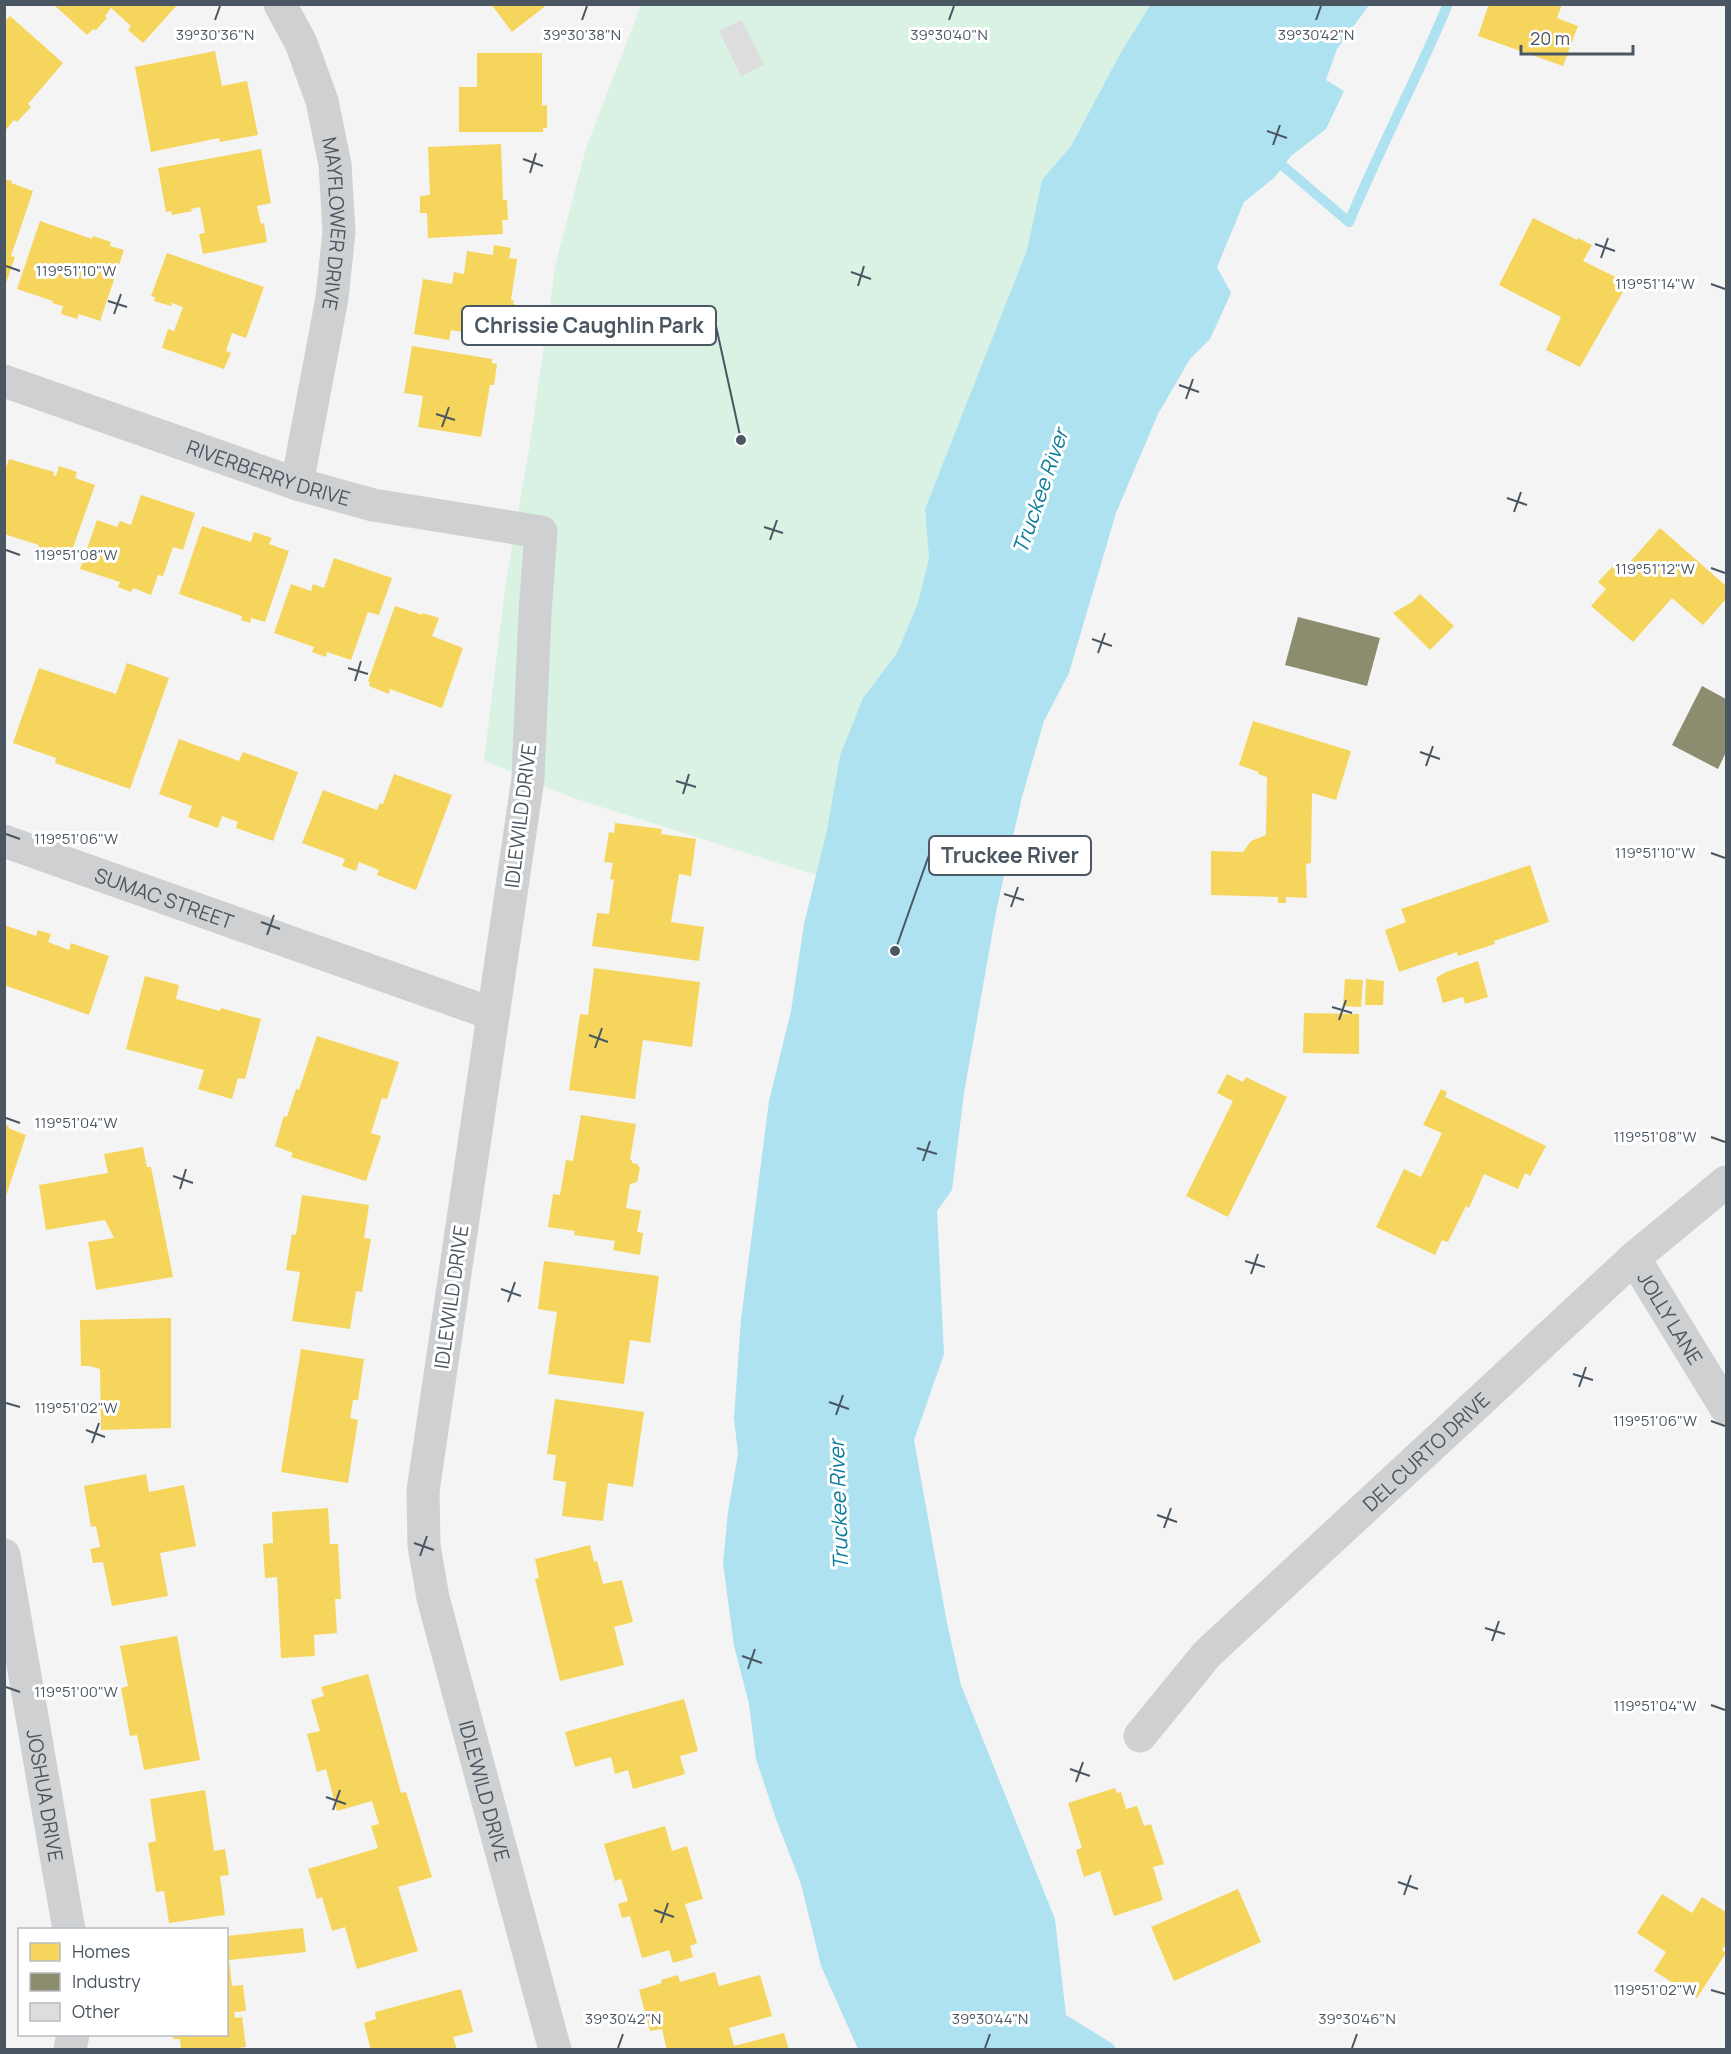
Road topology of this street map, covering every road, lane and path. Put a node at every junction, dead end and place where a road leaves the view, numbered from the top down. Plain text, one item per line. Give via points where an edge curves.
1 (280, 4) edge
2 (4, 381) edge
3 (297, 484) junction
4 (541, 532) joint
5 (4, 841) edge
6 (493, 1014) junction
7 (1726, 1182) edge
8 (1634, 1258) junction
9 (1726, 1408) edge
10 (4, 1556) edge
11 (1140, 1736) dead end
12 (69, 1928) edge
13 (555, 2049) edge

1 - 3 street, MAYFLOWER DRIVE via 301,43 322,101 335,164 339,232 332,298
2 - 3 street, RIVERBERRY DRIVE
3 - 4 street, RIVERBERRY DRIVE via 373,506
4 - 6 street, IDLEWILD DRIVE via 528,778
5 - 6 street, SUMAC STREET
6 - 13 street, IDLEWILD DRIVE via 423,1491 424,1546 436,1610
7 - 8 street, DEL CURTO DRIVE
8 - 9 street, JOLLY LANE
8 - 11 street, DEL CURTO DRIVE via 1208,1654
10 - 12 street, JOSHUA DRIVE

